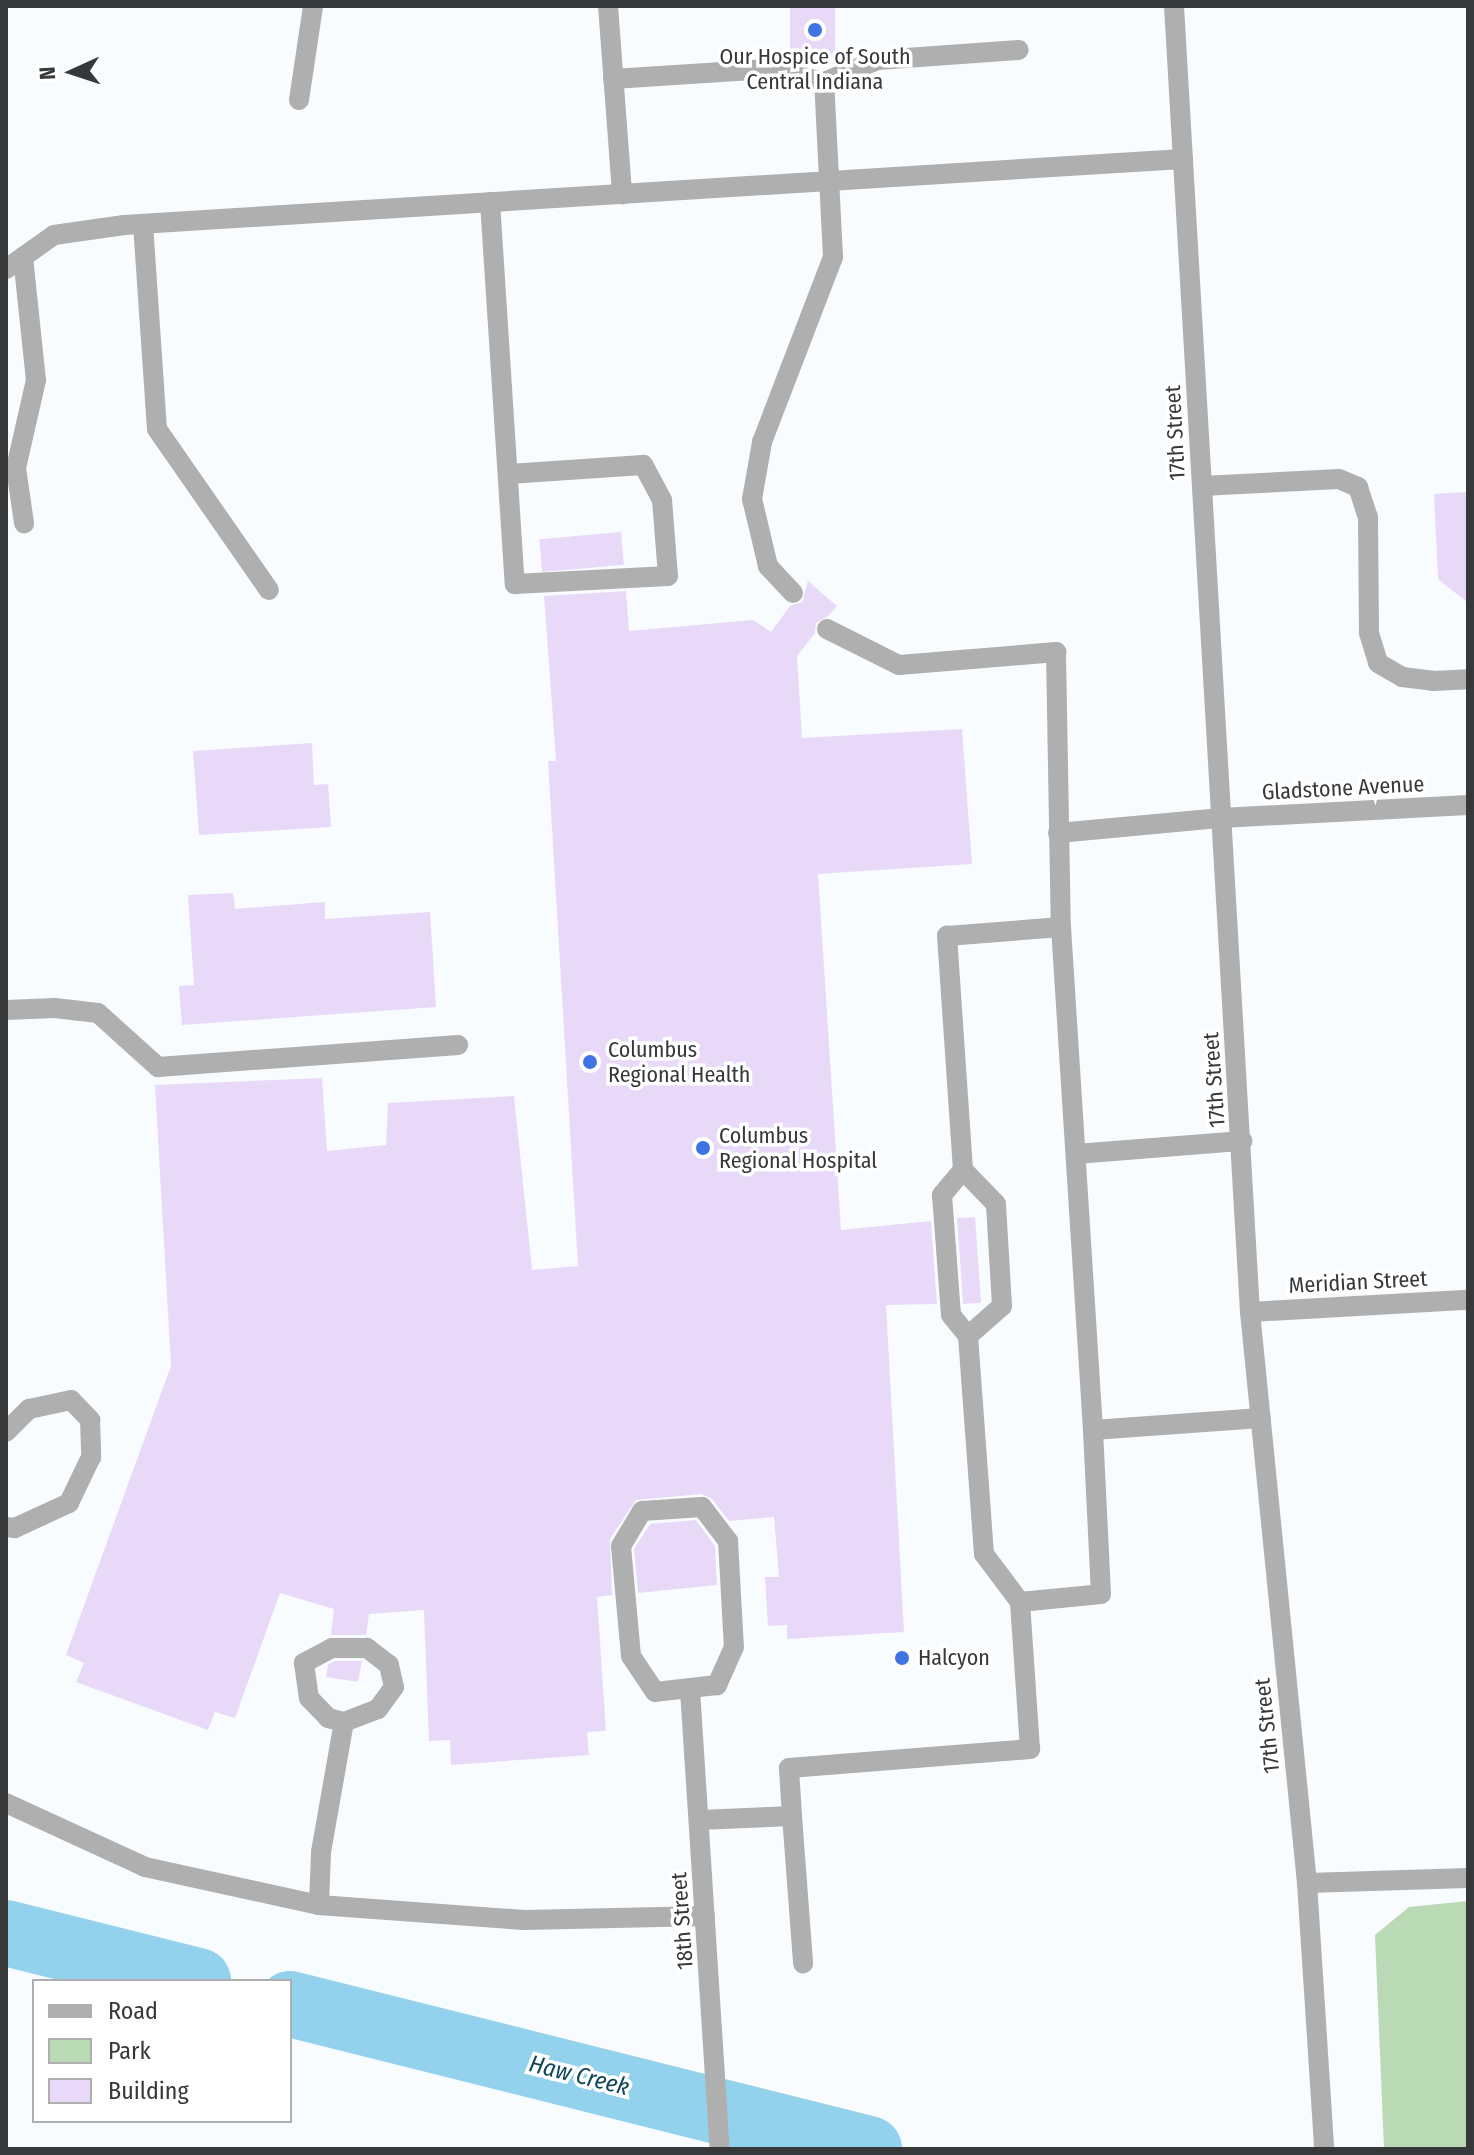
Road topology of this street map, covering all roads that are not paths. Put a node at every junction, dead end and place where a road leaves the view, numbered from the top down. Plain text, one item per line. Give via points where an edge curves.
1 (313, 6) edge
2 (608, 6) edge
3 (1174, 6) edge
4 (1019, 50) dead end
5 (613, 79) junction
6 (824, 82) junction
7 (299, 100) dead end
8 (1183, 159) junction
9 (830, 181) junction
10 (622, 194) junction
11 (490, 202) junction
12 (143, 224) junction
13 (15, 263) edge
14 (508, 474) junction
15 (1202, 486) junction
16 (24, 523) dead end
17 (269, 590) dead end
18 (793, 593) dead end
19 (827, 629) dead end
20 (1468, 679) edge
21 (1468, 805) edge
22 (1221, 818) junction
23 (1058, 833) junction
24 (1061, 927) junction
25 (6, 1010) edge
26 (458, 1045) dead end
27 (1242, 1141) junction
28 (1076, 1154) junction
29 (963, 1170) junction
30 (1468, 1300) edge
31 (1250, 1312) junction
32 (968, 1336) junction
33 (1261, 1418) junction
34 (1093, 1430) junction
35 (6, 1432) edge
36 (6, 1527) edge
37 (1020, 1602) junction
38 (690, 1690) junction
39 (344, 1722) junction
40 (6, 1803) edge
41 (792, 1816) junction
42 (699, 1820) junction
43 (1468, 1878) edge
44 (1307, 1883) junction
45 (319, 1905) junction
46 (705, 1916) junction
47 (803, 1964) dead end
48 (720, 2149) edge
49 (1324, 2149) edge

1 - 7 street
2 - 5 street
3 - 8 street, 17th Street
4 - 6 street via 878,60
5 - 6 street via 769,69
5 - 10 street
6 - 9 street
8 - 9 street
8 - 15 street, 17th Street
9 - 10 street
9 - 18 street via 833,257 762,442 752,499 768,566
10 - 11 street
11 - 12 street
11 - 14 street
12 - 13 street via 54,235
12 - 17 street via 157,429
13 - 16 street via 36,380 16,468
14 - 14 street via 515,584 668,576 662,500 643,465
15 - 20 street via 1339,479 1358,487 1368,517 1369,633 1378,663 1402,677
15 - 22 street, 17th Street
19 - 23 street via 899,665 1056,652
21 - 22 street, Gladstone Avenue
22 - 23 street, Gladstone Avenue
22 - 27 street, 17th Street
23 - 24 street
24 - 28 street
24 - 29 street via 947,936
25 - 26 street via 98,1013 158,1067
27 - 28 street
27 - 31 street, 17th Street
28 - 34 street
29 - 32 street via 942,1195 951,1315
29 - 32 street via 996,1204 1002,1306
30 - 31 street, Meridian Street
31 - 33 street, 17th Street
32 - 37 street via 984,1554
33 - 34 street
33 - 44 street, 17th Street
34 - 37 street via 1101,1594
35 - 36 street via 29,1409 71,1400 90,1420 91,1457 69,1503 15,1528
37 - 41 street via 1030,1749 789,1768
38 - 38 street via 655,1692 631,1656 621,1546 642,1511 702,1507 728,1541 734,1647 717,1685
38 - 42 street, 18th Street
39 - 39 street via 378,1709 394,1687 389,1665 367,1648 332,1648 304,1663 309,1698 328,1718
39 - 45 street via 321,1852
40 - 45 street via 145,1867
41 - 42 street
41 - 47 street
42 - 46 street, 18th Street
43 - 44 street
44 - 49 street, 17th Street
45 - 46 street via 524,1920
46 - 48 street, 18th Street

